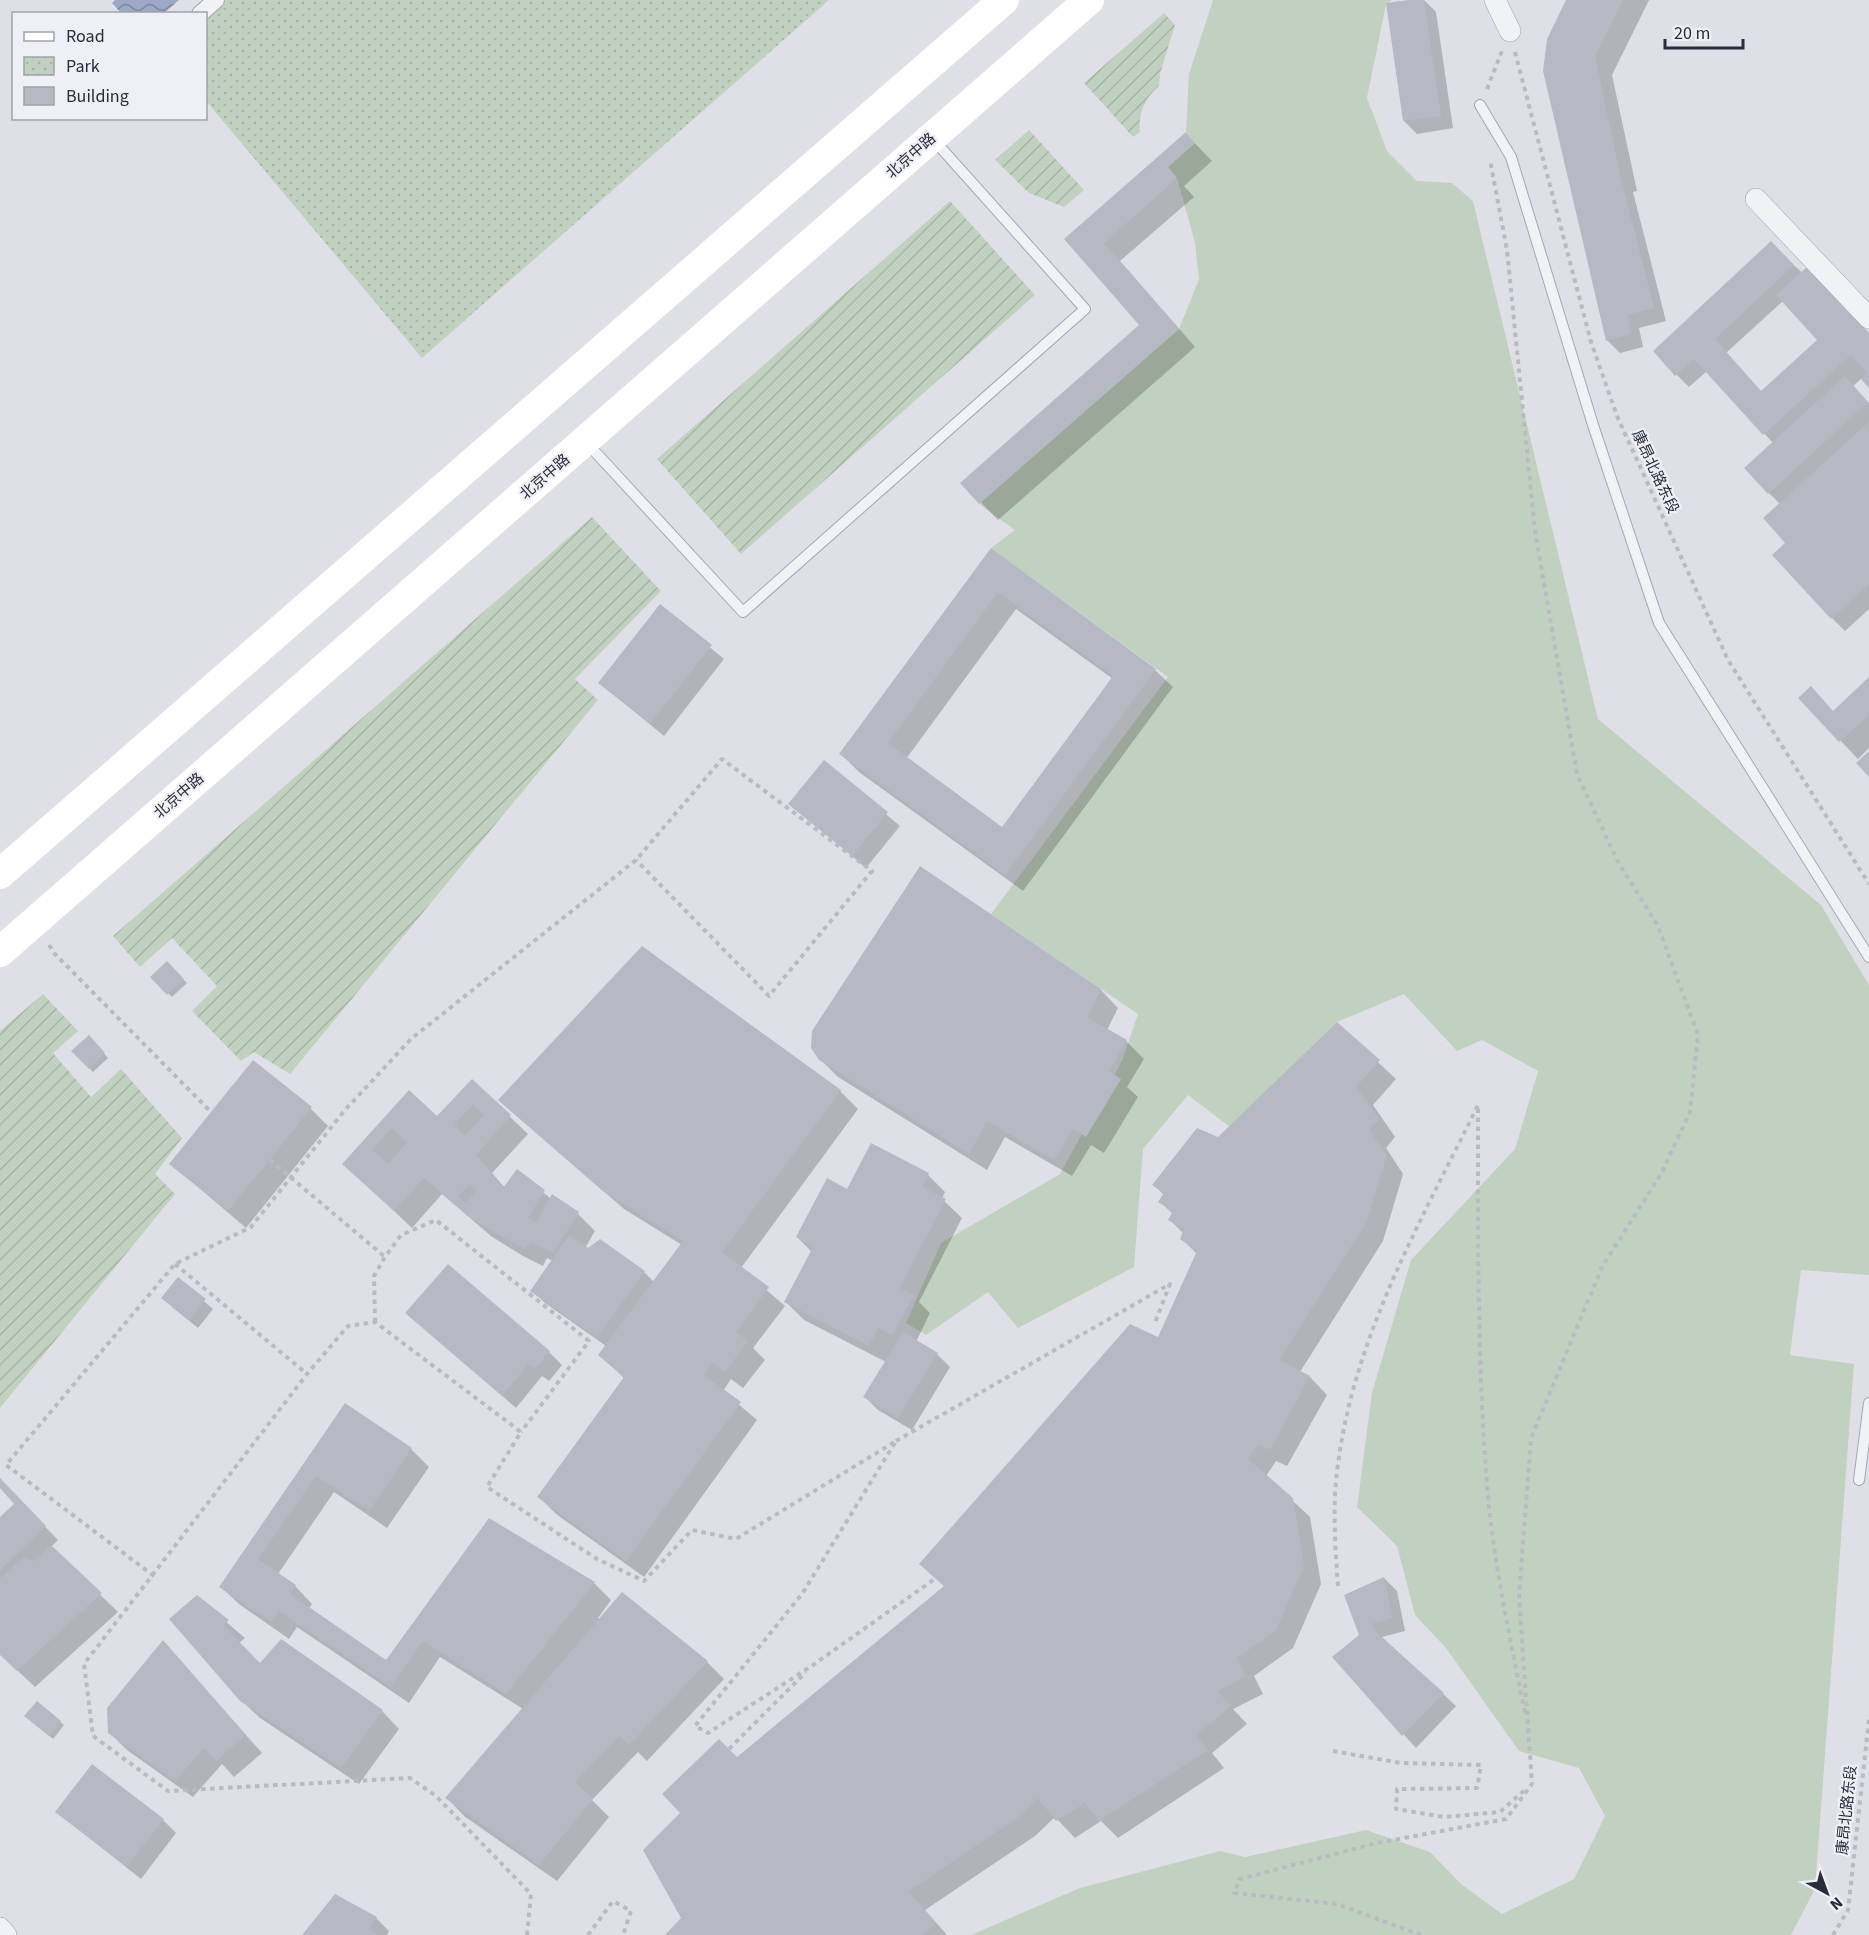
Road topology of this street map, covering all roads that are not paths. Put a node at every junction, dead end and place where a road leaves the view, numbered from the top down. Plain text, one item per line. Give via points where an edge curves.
1 (216, 0) edge
2 (1004, 0) edge
3 (1089, 0) edge
4 (1495, 0) edge
5 (202, 12) edge
6 (1510, 31) road end
7 (1480, 105) road end
8 (932, 138) junction
9 (1756, 200) dead end
10 (1869, 318) edge
11 (585, 442) junction
12 (0, 874) edge
13 (0, 952) edge
14 (1869, 957) edge
15 (1869, 1403) edge
16 (1859, 1480) dead end
17 (0, 1928) edge
18 (6, 1935) edge

1 - 5 street
2 - 12 main road
3 - 8 main road, 北京中路
4 - 6 street
7 - 14 lane via 1511,157 1659,623
8 - 11 main road, 北京中路
8 - 11 lane via 1085,309 743,612
9 - 10 street
11 - 13 main road, 北京中路
15 - 16 lane
17 - 18 street

